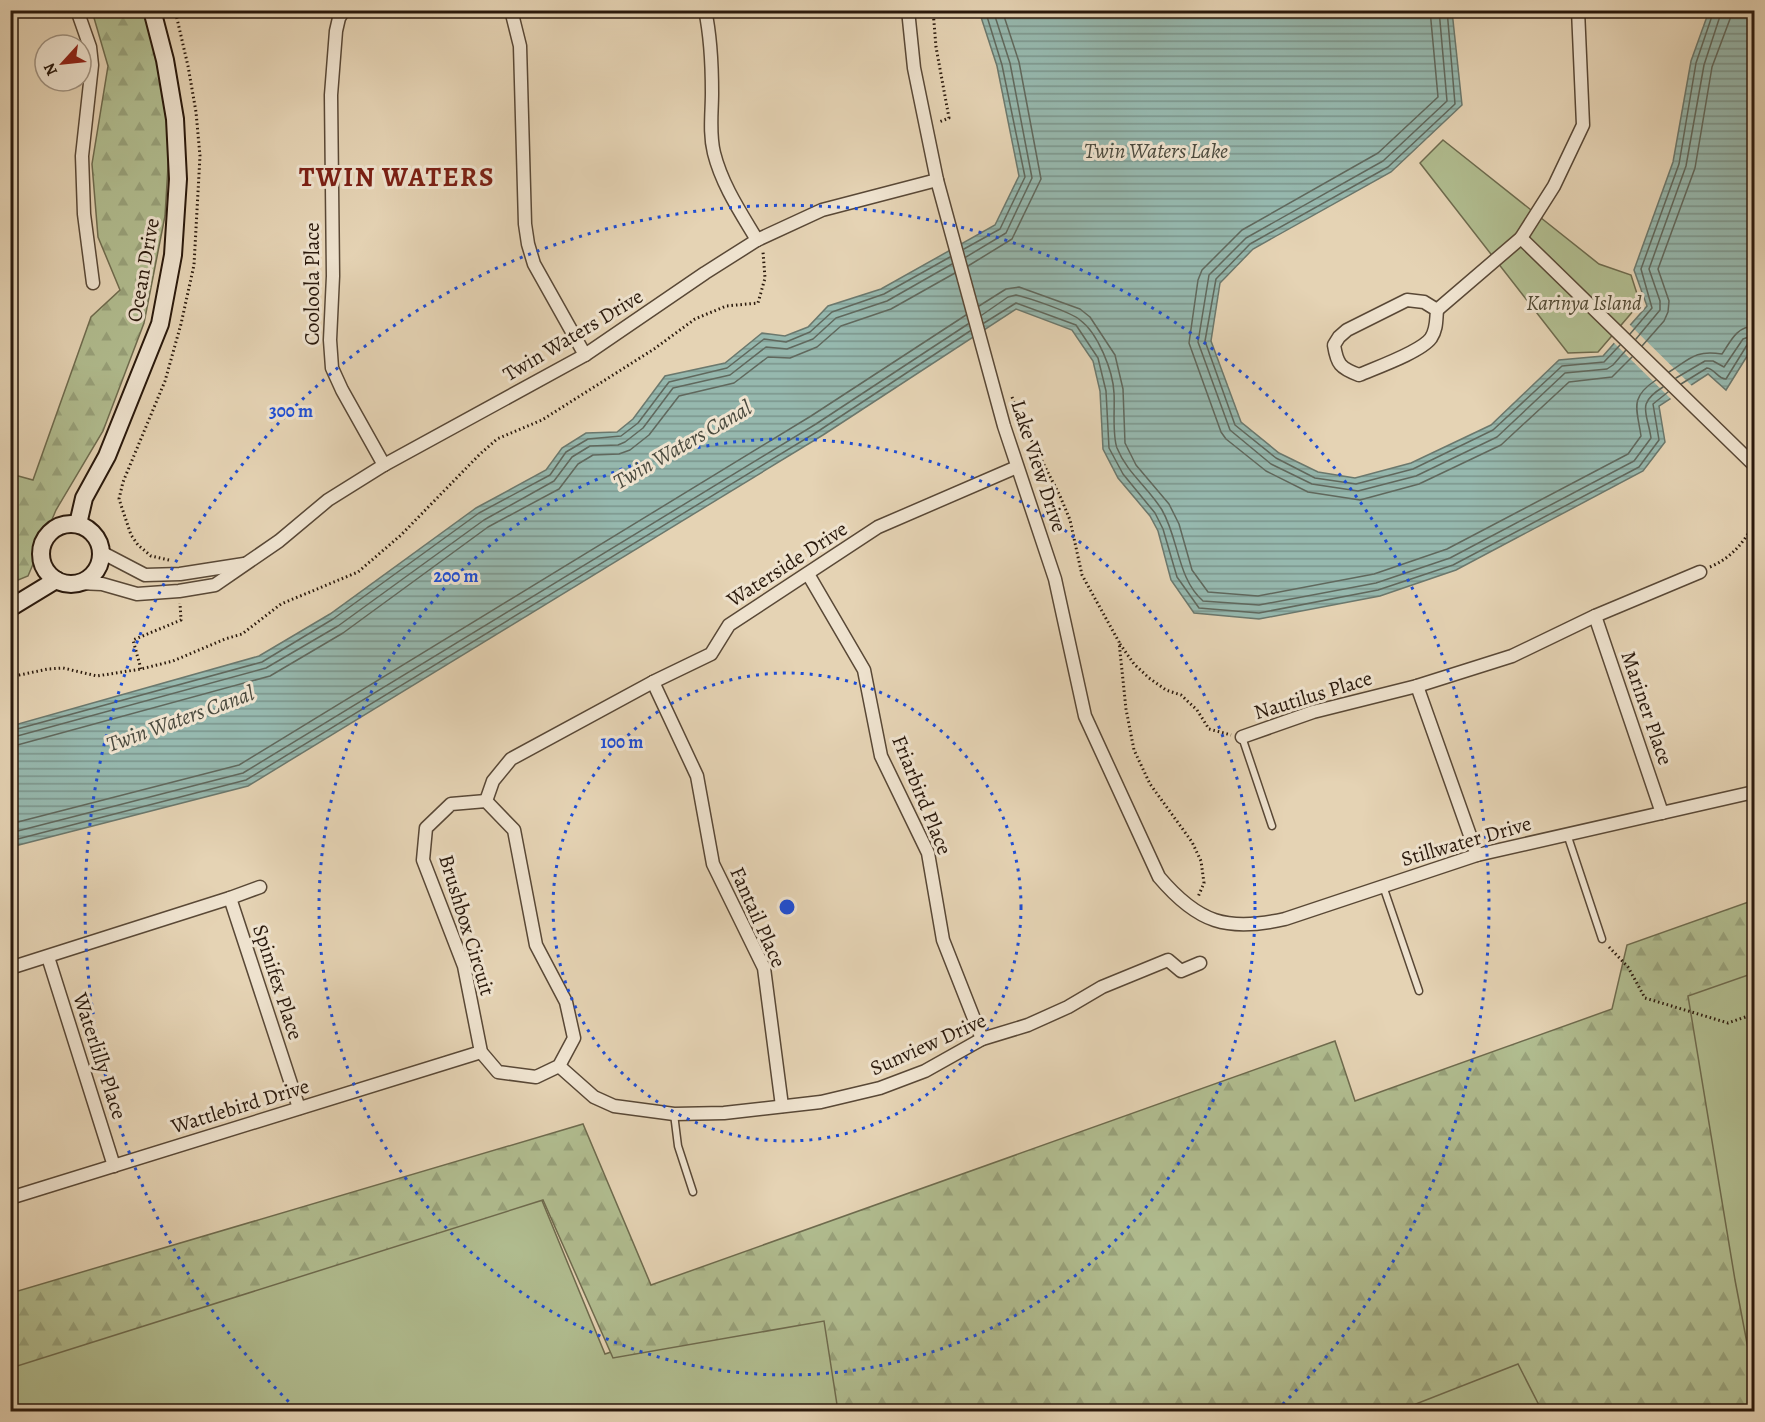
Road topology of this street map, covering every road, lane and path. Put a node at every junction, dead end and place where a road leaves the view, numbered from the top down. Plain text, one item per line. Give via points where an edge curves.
1 (77, 10) edge
2 (152, 10) edge
3 (175, 10) edge
4 (328, 10) edge
5 (511, 10) edge
6 (705, 10) edge
7 (908, 10) edge
8 (933, 10) edge
9 (1578, 10) edge
10 (342, 14) edge
11 (941, 132) dead end
12 (937, 180) junction
13 (1521, 238) junction
14 (757, 240) junction
15 (93, 283) dead end
16 (1437, 310) junction
17 (585, 355) junction
18 (1004, 426) junction
19 (384, 465) junction
20 (1755, 465) edge
21 (1017, 467) junction
22 (1755, 523) edge
23 (78, 524) junction
24 (101, 552) junction
25 (249, 563) junction
26 (1700, 572) joint
27 (180, 574) junction
28 (808, 574) junction
29 (56, 580) junction
30 (78, 583) junction
31 (179, 591) junction
32 (10, 608) edge
33 (1595, 616) junction
34 (1119, 642) junction
35 (141, 669) junction
36 (10, 677) edge
37 (653, 682) junction
38 (1417, 686) junction
39 (1242, 737) junction
40 (1755, 792) edge
41 (486, 801) junction
42 (1662, 813) junction
43 (1272, 826) dead end
44 (1567, 834) junction
45 (1477, 855) junction
46 (1383, 885) junction
47 (260, 887) dead end
48 (230, 898) junction
49 (1191, 910) junction
50 (1602, 939) joint
51 (48, 957) junction
52 (1200, 963) dead end
53 (10, 968) edge
54 (1419, 991) dead end
55 (1755, 1014) edge
56 (982, 1039) junction
57 (482, 1052) junction
58 (559, 1066) junction
59 (782, 1106) junction
60 (299, 1108) junction
61 (674, 1114) junction
62 (114, 1166) junction
63 (693, 1192) dead end
64 (10, 1198) edge

1 - 15 street via 93,65 82,156 84,214
2 - 23 street, Ocean Drive via 175,119 178,179 173,255 160,324 107,456 84,498
3 - 27 path via 201,156 194,265 165,381 119,499 126,525 138,545 152,556 180,562
4 - 10 lane
5 - 17 street via 520,46 528,244 534,264
6 - 14 street via 714,152 721,175
7 - 12 street, Lake View Drive via 914,68
8 - 11 path via 949,118 938,121
9 - 13 street via 1582,125 1554,186
10 - 19 street, Cooloola Place via 331,95 332,368
12 - 14 street, Twin Waters Drive via 822,210
12 - 18 street, Lake View Drive
13 - 16 street
13 - 20 street
14 - 17 street, Twin Waters Drive
14 - 35 path via 765,262 758,303 726,306 695,320 542,420 497,439 358,572 281,604 242,634
16 - 16 street via 1430,340 1404,356 1359,375 1336,362 1334,345 1347,330 1407,300 1424,302
17 - 19 street, Twin Waters Drive
18 - 21 street, Lake View Drive
18 - 34 path via 1021,420 1070,520 1082,575
19 - 25 street, Twin Waters Drive via 328,500
21 - 28 street, Waterside Drive via 878,527
21 - 49 street, Lake View Drive via 1055,579 1085,716 1159,877
22 - 26 path via 1726,560
23 - 24 street via 94,535
23 - 29 street via 59,526 45,538 41,557
24 - 27 street, Twin Waters Drive via 145,575
24 - 30 street via 95,572
25 - 27 street, Twin Waters Drive
25 - 31 street, Twin Waters Drive via 215,585
26 - 33 street
28 - 37 street, Waterside Drive via 729,625 711,654
28 - 56 street, Friarbird Place via 864,670 881,756 928,853 943,940
29 - 30 street
29 - 32 street
30 - 31 street, Twin Waters Drive via 102,584 137,594
31 - 35 path via 181,620 133,640
33 - 38 street, Nautilus Place via 1512,656
33 - 42 street, Mariner Place
34 - 39 path via 1141,671 1166,690 1181,695 1209,729
34 - 49 path via 1134,750 1150,784 1201,861 1204,883
35 - 36 path via 97,676 63,668
37 - 41 street, Waterside Drive via 511,759 493,781
37 - 59 street, Fantail Place via 697,776 713,864 765,968
38 - 39 street, Nautilus Place via 1313,712
38 - 45 street
39 - 43 lane, Nautilus Place
40 - 42 street, Stillwater Drive
41 - 57 street, Brushbox Circuit via 451,804 426,828 423,860 464,966
41 - 58 street via 514,830 536,945 566,1002 574,1038
42 - 44 street, Stillwater Drive
44 - 45 street, Stillwater Drive
44 - 50 lane
45 - 46 street, Stillwater Drive
46 - 49 street, Stillwater Drive via 1260,924 1238,925
46 - 54 lane
47 - 48 street
48 - 51 street
48 - 60 street, Spinifex Place
50 - 55 path via 1628,967 1645,998 1728,1023
51 - 53 street
51 - 62 street, Waterlilly Place
52 - 56 street, Sunview Drive via 1181,971 1168,960 1102,987 1028,1025
56 - 59 street, Sunview Drive via 925,1071 880,1088 821,1102
57 - 58 street via 498,1072 536,1077
57 - 60 street, Wattlebird Drive
58 - 61 street, Sunview Drive via 594,1097 614,1106
59 - 61 street, Sunview Drive
60 - 62 street, Wattlebird Drive
61 - 63 lane via 678,1146
62 - 64 street, Wattlebird Drive

